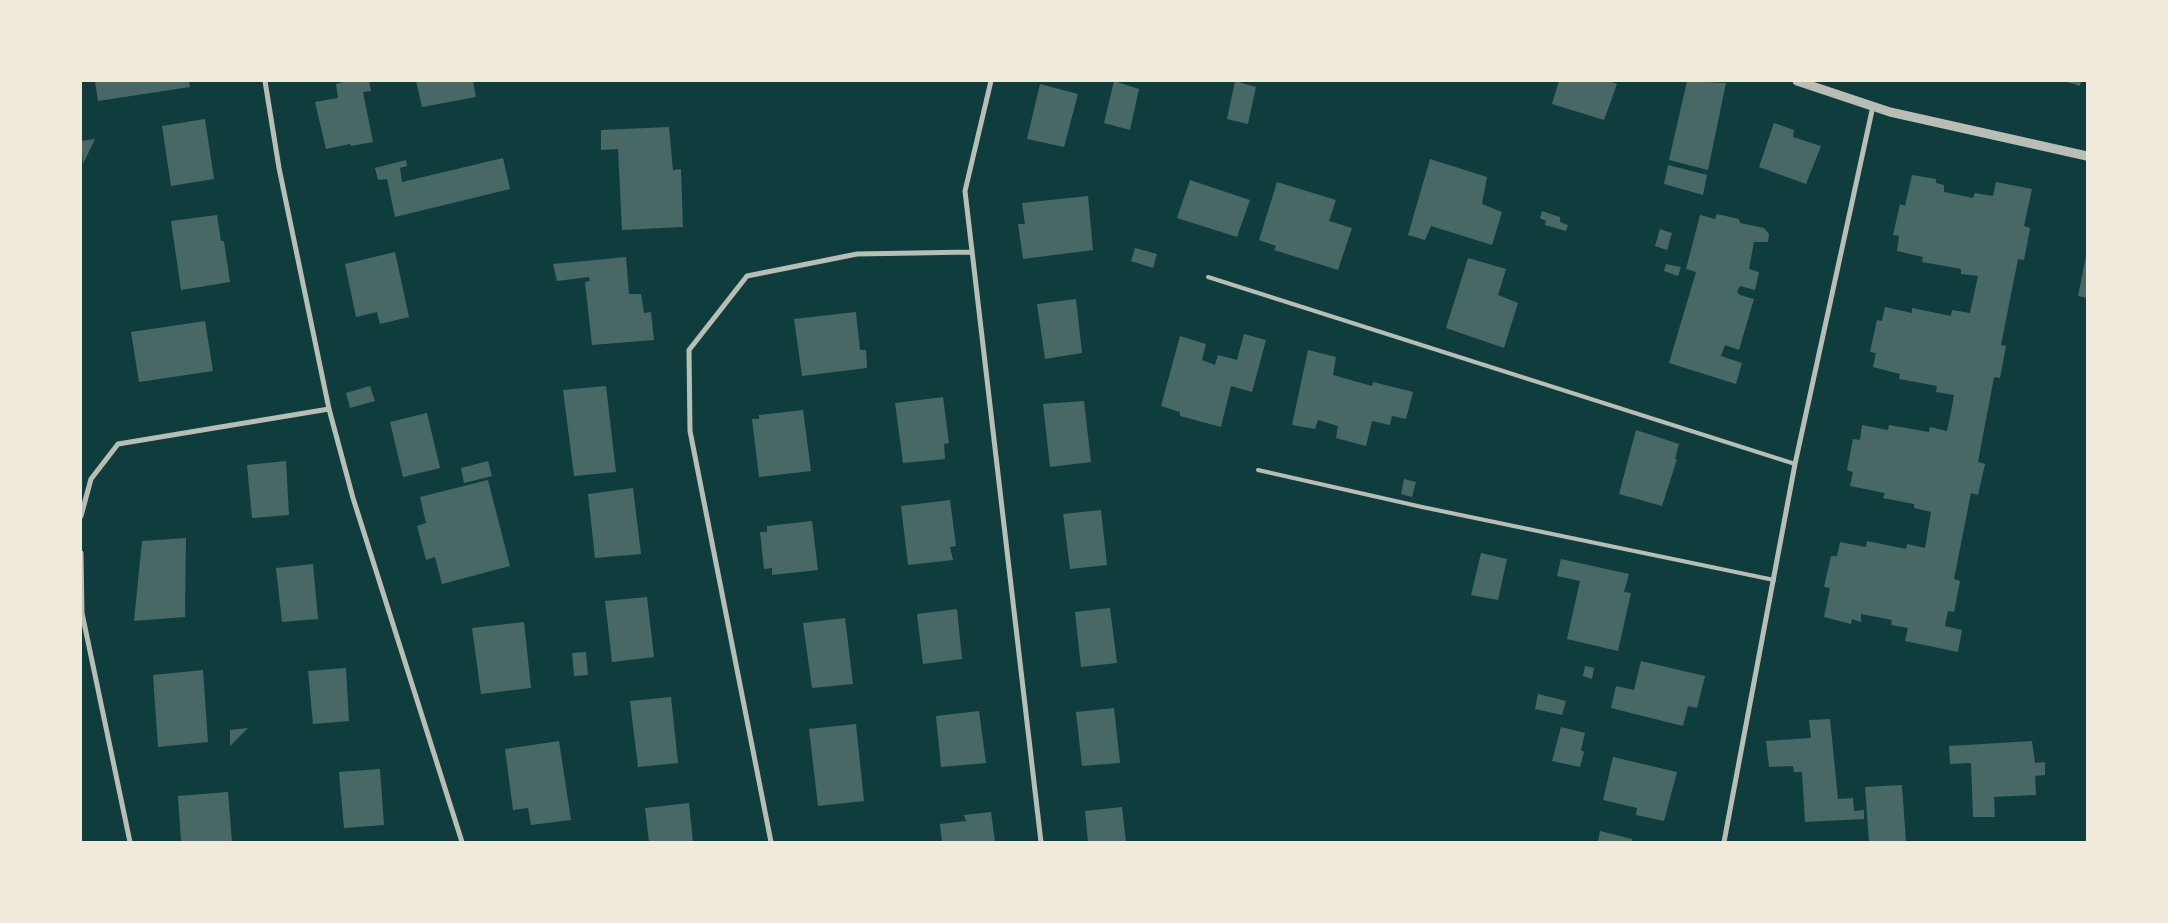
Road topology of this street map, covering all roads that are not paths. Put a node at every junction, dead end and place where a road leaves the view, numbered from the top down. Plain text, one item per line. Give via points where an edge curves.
1 (265, 81) edge
2 (991, 81) edge
3 (1797, 81) edge
4 (1873, 106) junction
5 (2087, 156) edge
6 (972, 252) junction
7 (1208, 277) dead end
8 (329, 409) junction
9 (1795, 464) junction
10 (1258, 470) dead end
11 (81, 516) edge
12 (81, 553) edge
13 (1774, 580) junction
14 (82, 597) edge
15 (130, 842) edge
16 (462, 842) edge
17 (771, 842) edge
18 (1041, 842) edge
19 (1724, 842) edge

1 - 8 street via 279,168
2 - 6 street via 965,191
3 - 4 street
4 - 5 street
4 - 9 street
6 - 17 street via 857,254 747,276 689,350 690,431
6 - 18 street
7 - 9 lane
8 - 11 street via 118,444 91,479
8 - 16 street via 353,498
9 - 13 street
10 - 13 lane
12 - 14 street
13 - 19 street
14 - 15 street via 82,613

